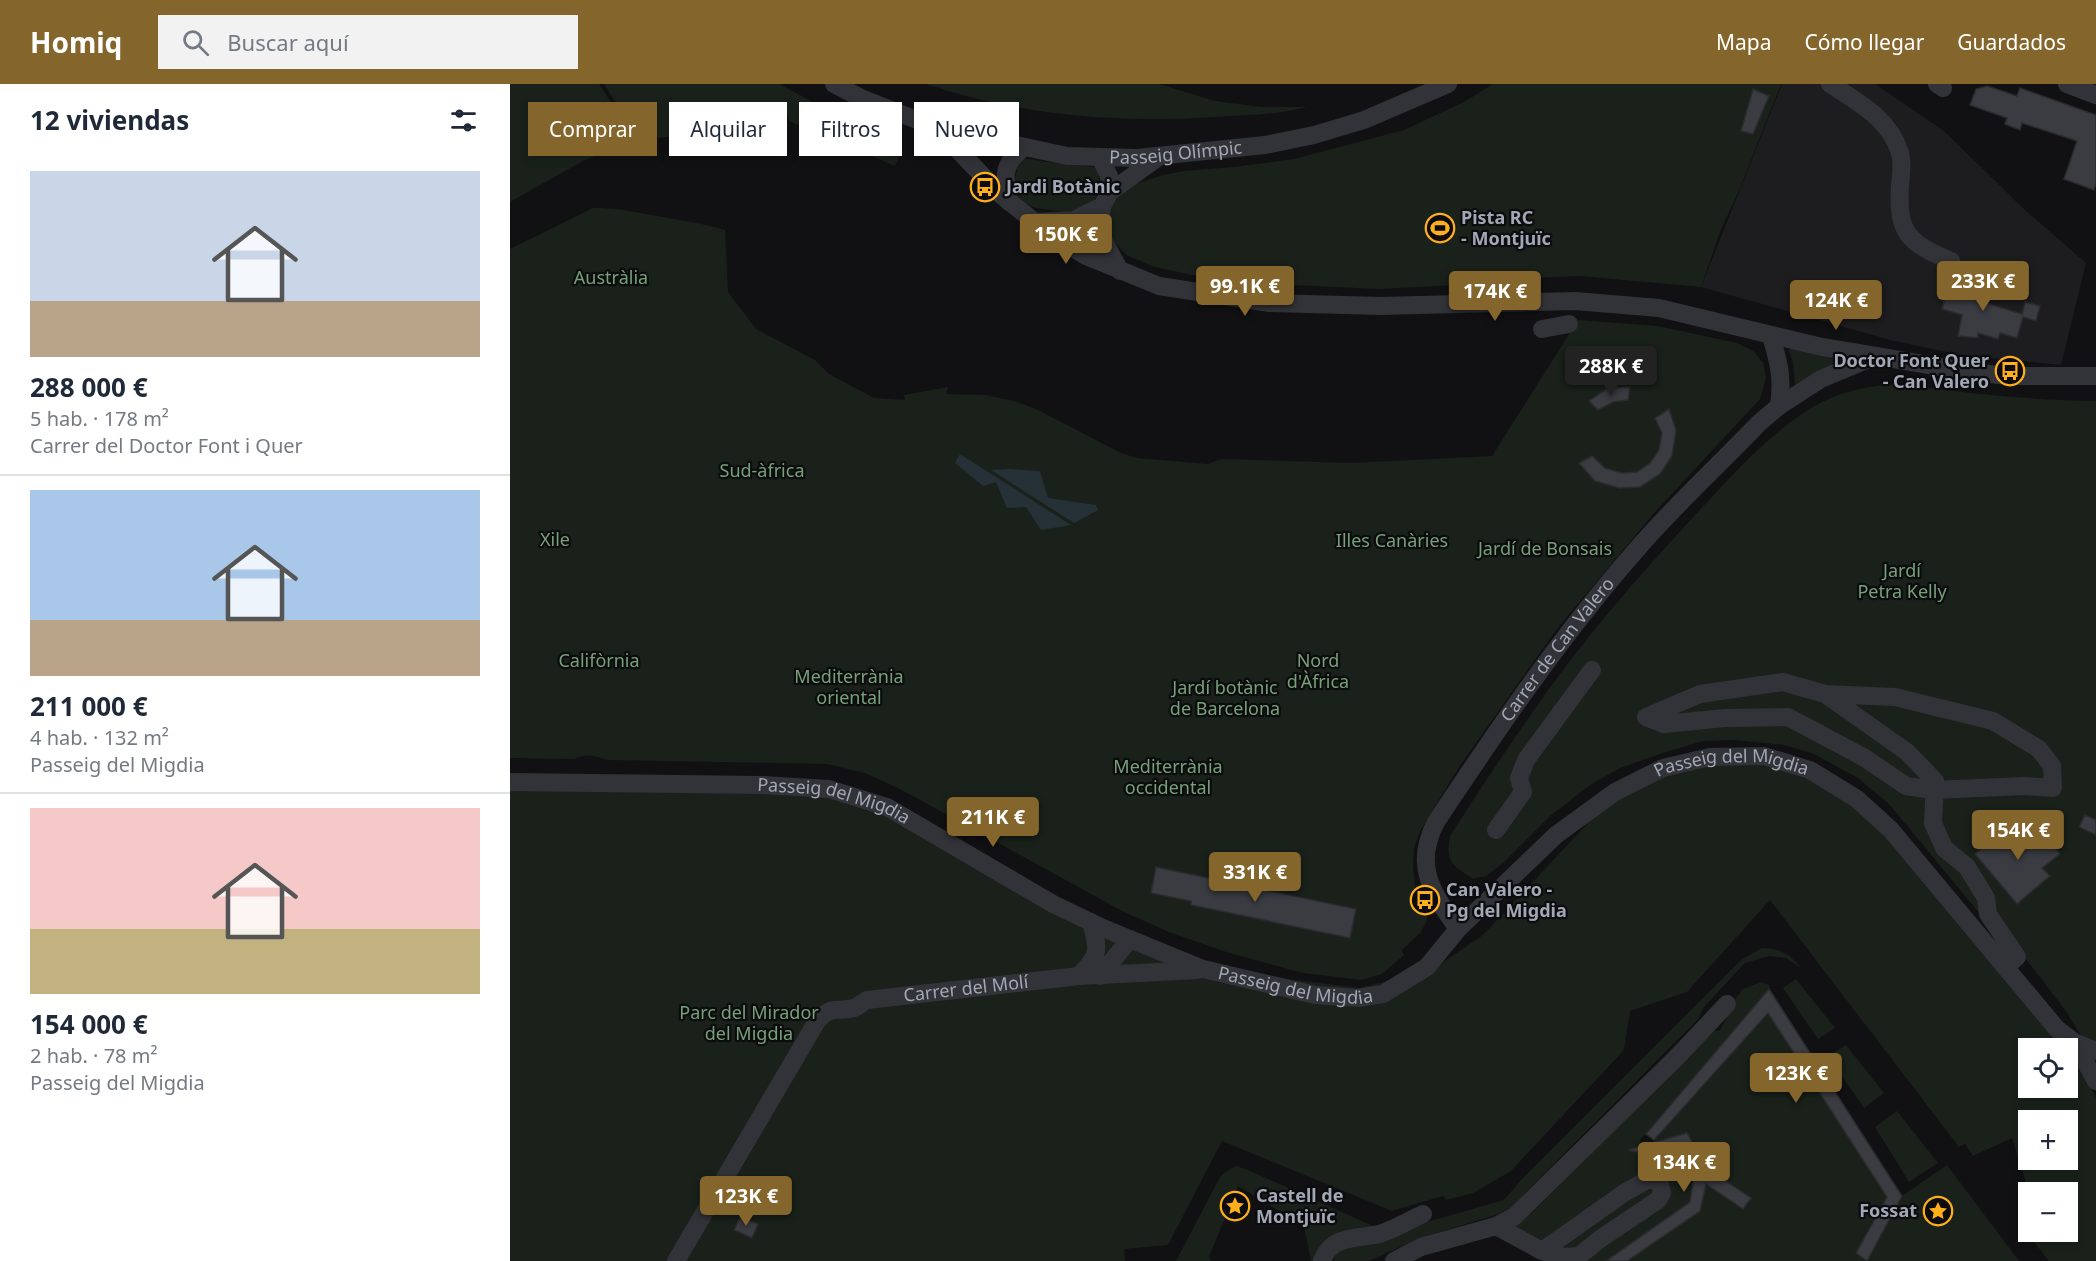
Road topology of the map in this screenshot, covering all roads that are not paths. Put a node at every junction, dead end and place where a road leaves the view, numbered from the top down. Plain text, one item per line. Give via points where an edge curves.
1 (834, 84) edge
2 (1448, 84) edge
3 (1830, 84) edge
4 (2067, 84) edge
5 (2096, 95) edge
6 (914, 119) edge
7 (1019, 147) edge
8 (1023, 148) junction
9 (1162, 155) junction
10 (964, 156) edge
11 (1100, 157) junction
12 (1106, 199) junction
13 (1010, 202) junction
14 (1034, 222) junction
15 (1951, 261) dead end
16 (1120, 271) junction
17 (1569, 324) dead end
18 (1542, 329) dead end
19 (1771, 336) junction
20 (1876, 356) junction
21 (2096, 376) edge
22 (1779, 406) junction
23 (1592, 670) dead end
24 (1825, 694) junction
25 (510, 782) edge
26 (1933, 790) junction
27 (1496, 830) dead end
28 (1091, 922) junction
29 (1458, 929) junction
30 (1130, 939) junction
31 (2006, 967) junction
32 (1203, 969) junction
33 (1089, 976) junction
34 (1727, 1004) dead end
35 (2069, 1038) edge
36 (2078, 1044) edge
37 (2078, 1049) edge
38 (2096, 1051) edge
39 (2096, 1081) edge
40 (1423, 1214) dead end
41 (1496, 1226) junction
42 (1542, 1251) junction
43 (676, 1261) edge
44 (1323, 1261) edge
45 (1394, 1261) edge

1 - 6 street, Passeig Olímpic
2 - 9 street, Passeig Olímpic via 1364,120 1314,135 1265,145
3 - 15 street via 1866,107 1888,129 1901,155 1900,209 1906,232 1929,252
4 - 5 street
7 - 8 street, Passeig Olímpic
8 - 11 street, Passeig Olímpic
8 - 13 street via 1012,156 1005,170
9 - 11 street, Passeig Olímpic
9 - 12 street
10 - 13 street
11 - 12 street via 1108,176
12 - 14 street via 1074,220
12 - 16 street via 1099,232
13 - 14 street
14 - 16 street via 1086,256
16 - 19 street via 1159,286 1270,303 1381,306 1575,301 1659,308
17 - 18 street
19 - 20 street
19 - 22 street via 1782,385
20 - 21 street via 2009,376
20 - 22 street, Carrer de Can Valero via 1821,379
22 - 29 street, Carrer de Can Valero via 1632,555 1504,719 1436,822 1424,855 1428,876
23 - 27 street via 1526,760 1519,778 1523,792
24 - 26 street via 1907,752 1935,781
24 - 26 street via 1895,697 1993,721 2039,749 2052,766 2053,788
24 - 26 street via 1783,682 1700,694 1646,717 1664,724 1788,717 1865,758 1906,786
25 - 28 street, Passeig del Migdia via 829,789 887,807
26 - 31 street via 1934,823 1944,849 1966,867 1986,898 1988,914 2017,957
28 - 30 street, Passeig del Migdia
28 - 33 street via 1096,952
29 - 31 street, Passeig del Migdia via 1556,835 1615,792 1663,768 1710,757 1764,756 1810,770 1857,799 1891,830
29 - 32 street, Passeig del Migdia via 1427,967 1383,994 1358,998 1315,995
30 - 32 street, Passeig del Migdia
30 - 33 street
31 - 35 street, Passeig del Migdia
32 - 33 street, Carrer del Molí
33 - 43 street, Carrer del Molí via 867,1000 854,1008 825,1014 817,1021
34 - 41 street via 1515,1216
36 - 38 street, Passeig del Migdia
37 - 39 street
40 - 44 street via 1380,1233 1337,1243 1326,1252
41 - 42 street
41 - 45 street via 1421,1247
42 - 42 street via 1563,1257 1579,1256 1658,1200 1662,1193 1660,1185 1656,1180 1647,1180 1624,1192

